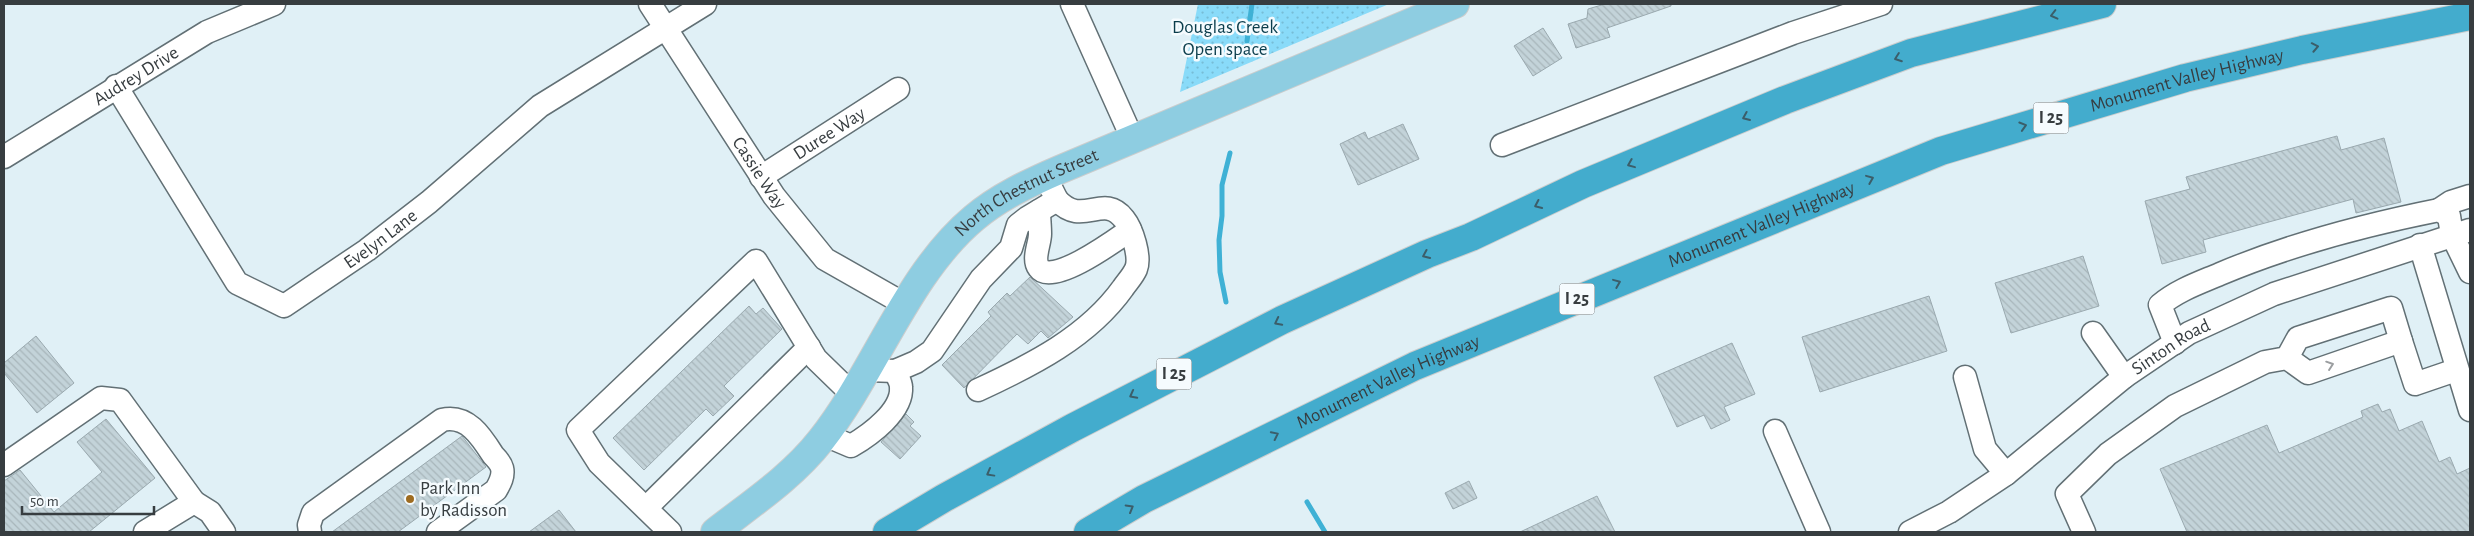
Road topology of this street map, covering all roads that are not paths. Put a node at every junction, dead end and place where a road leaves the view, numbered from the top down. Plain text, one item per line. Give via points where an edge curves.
1 (274, 4) edge
2 (650, 4) edge
3 (705, 4) edge
4 (1072, 4) edge
5 (1455, 4) edge
6 (1881, 4) edge
7 (2102, 4) edge
8 (2470, 16) edge
9 (666, 28) junction
10 (116, 86) junction
11 (898, 89) dead end
12 (1133, 140) junction
13 (1502, 145) dead end
14 (4, 157) edge
15 (761, 176) junction
16 (1045, 176) junction
17 (2470, 196) edge
18 (1048, 206) junction
19 (2439, 210) junction
20 (1130, 230) junction
21 (2461, 232) edge
22 (2420, 245) junction
23 (2470, 272) edge
24 (906, 305) junction
25 (2093, 333) dead end
26 (2401, 341) junction
27 (2175, 343) junction
28 (809, 347) junction
29 (2287, 358) junction
30 (867, 370) junction
31 (2456, 370) junction
32 (895, 372) junction
33 (1965, 377) dead end
34 (2124, 378) junction
35 (978, 390) dead end
36 (852, 394) junction
37 (2470, 410) edge
38 (1775, 430) dead end
39 (825, 435) junction
40 (4, 465) edge
41 (2006, 474) junction
42 (202, 507) junction
43 (646, 508) junction
44 (168, 526) edge
45 (145, 532) edge
46 (224, 532) edge
47 (310, 532) edge
48 (438, 532) edge
49 (670, 532) edge
50 (715, 532) edge
51 (887, 532) edge
52 (1088, 532) edge
53 (1819, 532) edge
54 (1910, 532) edge
55 (2084, 532) edge

1 - 10 street, Audrey Drive via 207,32
2 - 9 street, Cassie Way
3 - 9 street, Evelyn Lane
4 - 12 street
5 - 12 main road, North Chestnut Street
6 - 13 street via 1793,33
7 -> 51 highway, I 25 via 1912,54 1785,100 1582,184 1282,320 1146,388
52 -> 8 highway, Monument Valley Highway / I 25 via 1144,500 1415,366 1941,150 2185,78
9 - 10 street, Evelyn Lane via 540,106 368,250 284,306 237,283
9 - 15 street, Cassie Way
10 - 14 street, Audrey Drive
11 - 15 street, Duree Way
12 - 16 main road, North Chestnut Street
15 - 24 street, Cassie Way via 825,259
16 - 18 street
16 - 24 main road, North Chestnut Street via 997,202 964,227 944,249
17 - 19 street
18 - 20 street via 1075,212 1114,209 1125,219
18 - 20 street via 1036,261 1044,272 1082,262
18 - 32 street via 1018,226 1011,248 981,279 932,351
19 - 21 street via 2449,216
19 - 27 street via 2352,228 2247,262 2174,293 2160,305
20 - 35 street via 1135,239 1137,268 1115,299 1072,339 1023,369
21 - 22 street, Sinton Road
21 - 23 street
22 - 27 street, Sinton Road via 2274,294 2217,319
22 - 31 street
24 - 30 main road, North Chestnut Street
25 - 34 street
29 -> 26 street via 2308,372
26 - 29 street via 2391,308 2298,338
26 - 31 street via 2414,384
27 - 34 street, Sinton Road
28 - 36 street via 816,359
28 - 43 street
28 - 43 street via 756,261 578,430 599,462
29 - 55 street via 2265,362 2175,406 2108,454 2067,494
30 - 32 street
30 - 36 main road, North Chestnut Street
31 - 37 street
32 - 39 street via 901,386 898,402 880,426 851,446
33 - 41 street via 1986,449
34 - 41 street, Sinton Road
36 - 39 main road, North Chestnut Street
38 - 53 street
39 - 50 main road, North Chestnut Street via 788,474
40 - 42 street via 102,398 120,400
41 - 54 street, Sinton Road via 1949,512
42 - 44 street
42 - 46 street
43 - 49 street
44 - 45 street
47 - 48 street via 313,513 442,420 452,418 468,424 480,434 502,468 502,480 496,490

